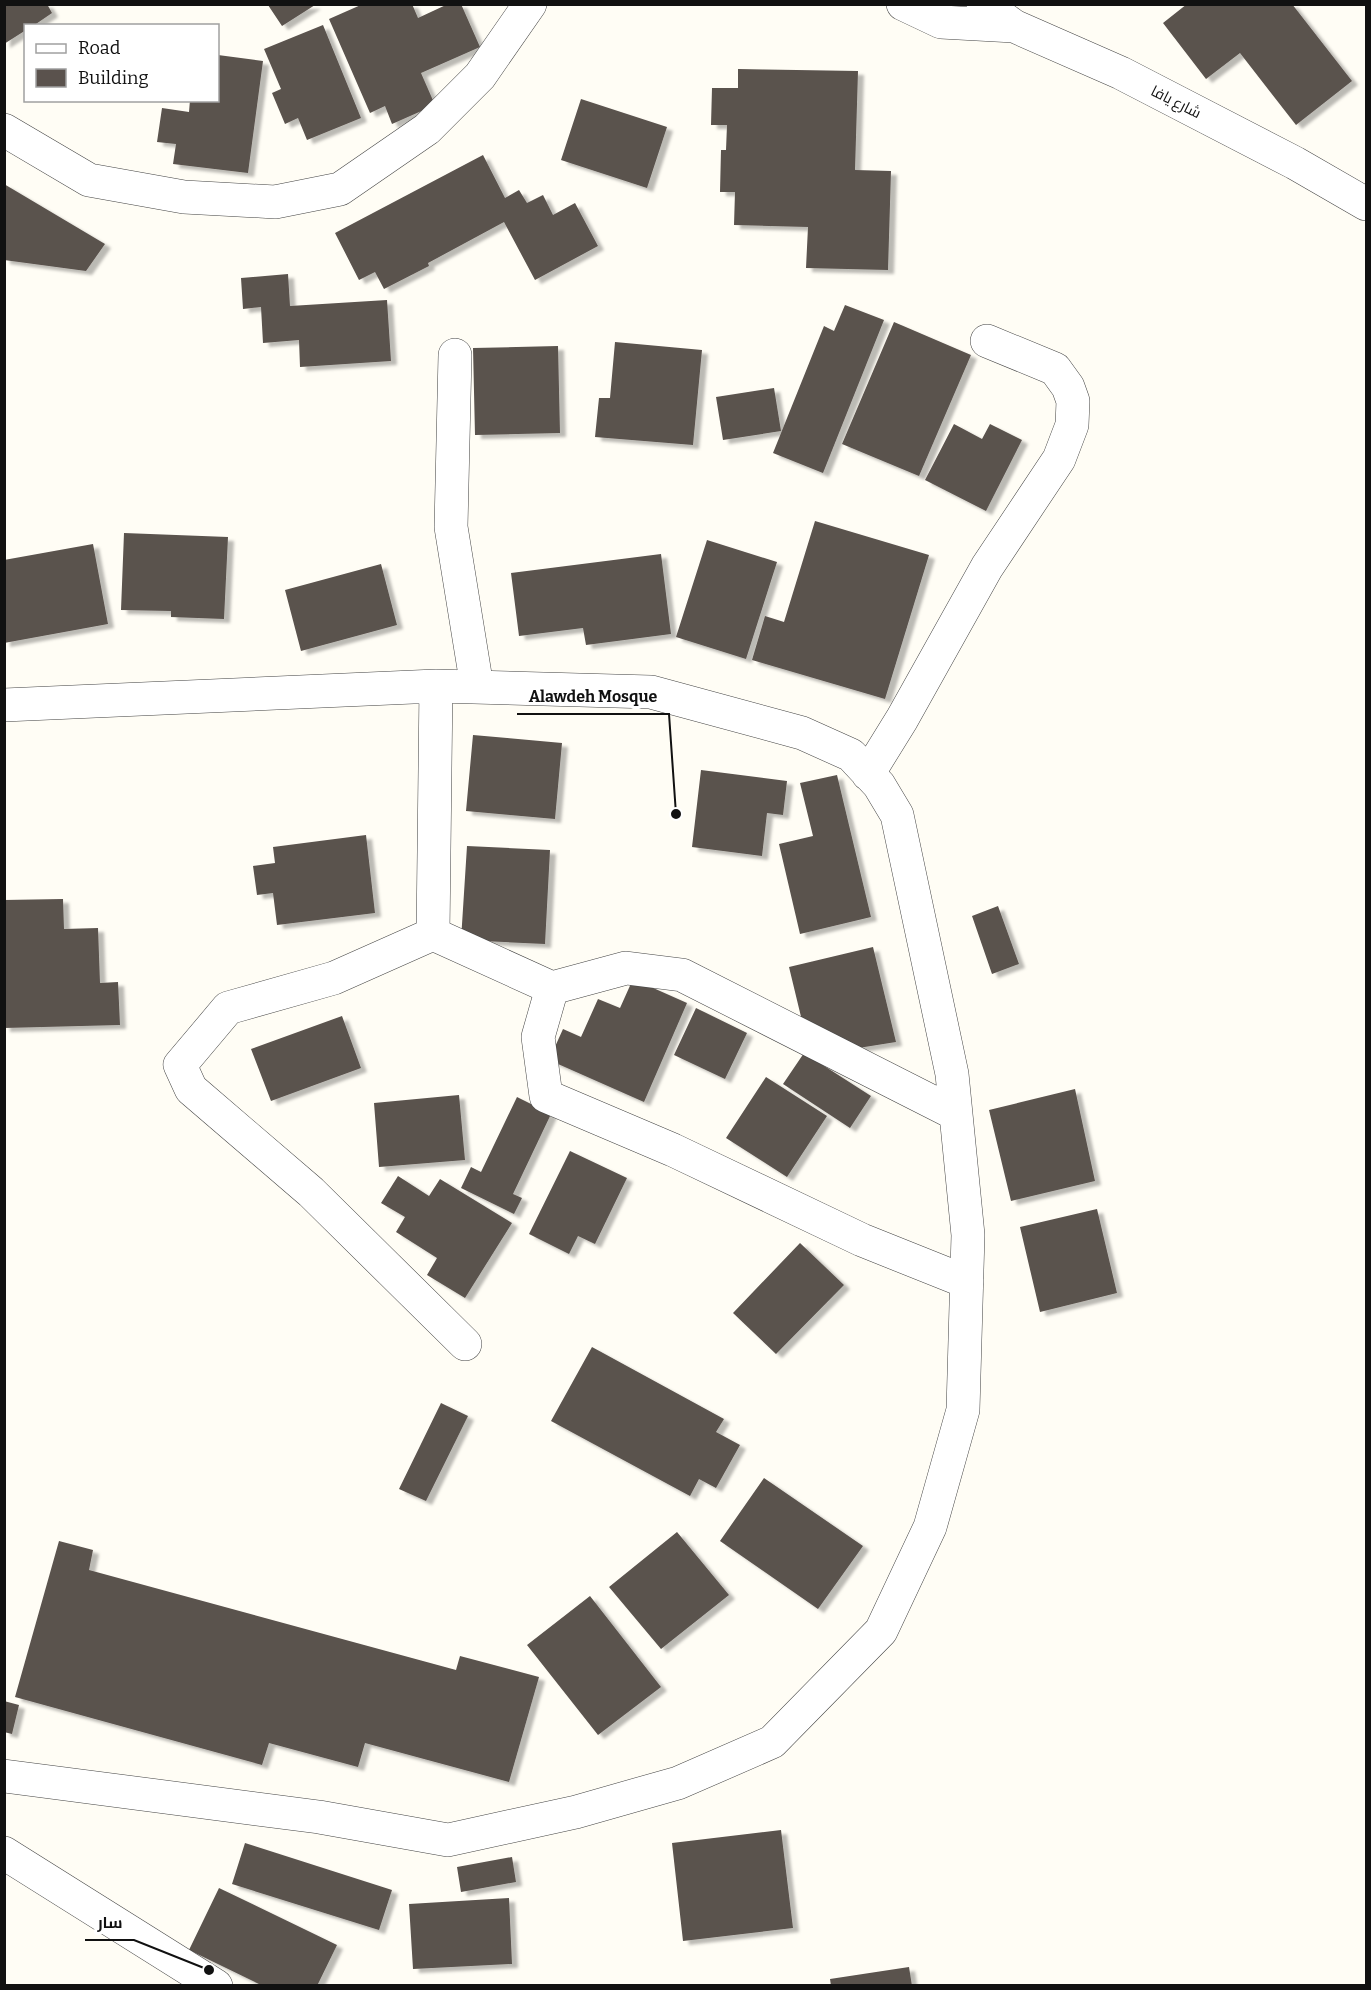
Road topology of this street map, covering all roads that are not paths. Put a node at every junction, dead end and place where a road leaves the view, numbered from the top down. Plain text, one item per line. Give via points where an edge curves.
1 (530, 4) edge
2 (903, 4) edge
3 (983, 4) edge
4 (1014, 26) junction
5 (4, 130) edge
6 (1366, 204) edge
7 (987, 341) dead end
8 (455, 355) dead end
9 (436, 686) junction
10 (477, 687) junction
11 (4, 705) edge
12 (868, 774) junction
13 (433, 934) junction
14 (552, 988) junction
15 (956, 1114) junction
16 (967, 1282) junction
17 (465, 1344) dead end
18 (4, 1776) edge
19 (4, 1853) edge
20 (216, 1986) edge

1 - 5 street via 480,76 427,129 340,189 274,202 184,197 89,180
2 - 4 street via 941,22
3 - 4 street, شارع يافا
4 - 6 street, شارع يافا via 1121,73
7 - 12 street via 1055,369 1073,401 1072,425 1059,459 987,567
8 - 10 street via 450,527
9 - 10 street
9 - 11 street
9 - 13 street
10 - 12 street via 651,692 802,733 851,755
12 - 15 street via 897,815 952,1074
13 - 14 street
13 - 17 street via 334,978 228,1008 180,1065 191,1089 311,1192
14 - 15 street via 626,968 682,975
14 - 16 street via 538,1037 546,1096 673,1150 862,1240
15 - 16 street via 968,1235
16 - 18 street via 963,1410 930,1527 881,1631 772,1742 678,1784 576,1812 448,1840 319,1817
19 - 20 street

